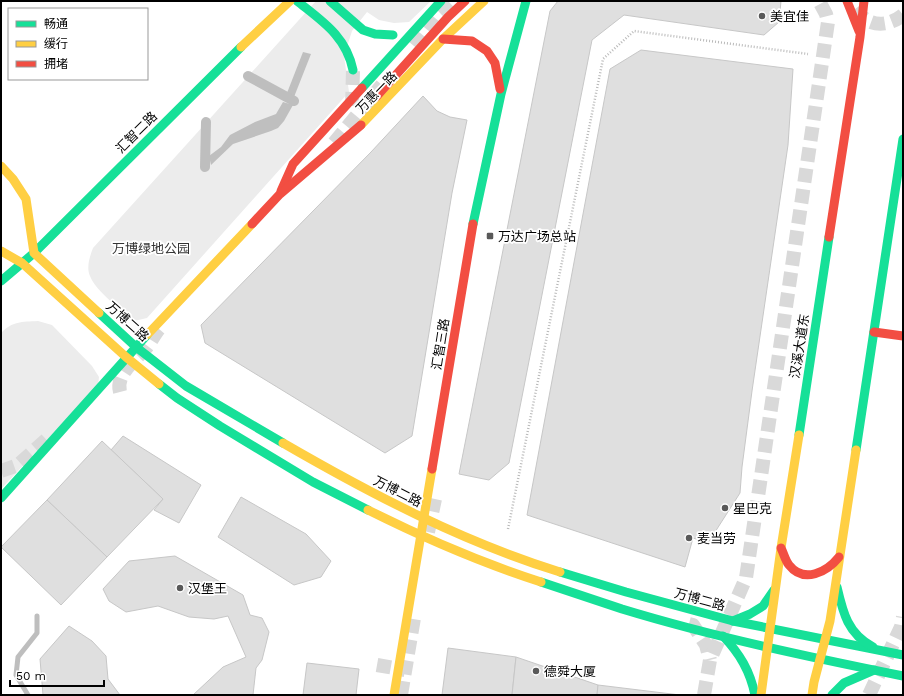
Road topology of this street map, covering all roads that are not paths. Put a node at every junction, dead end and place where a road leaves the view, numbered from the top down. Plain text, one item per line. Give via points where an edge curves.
1 (290, 1) edge
2 (297, 1) edge
3 (330, 1) edge
4 (442, 1) edge
5 (465, 1) edge
6 (484, 1) edge
7 (526, 1) edge
8 (847, 1) edge
9 (864, 1) edge
10 (393, 35) dead end
11 (860, 37) junction
12 (443, 40) junction
13 (353, 70) tunnel mouth
14 (248, 76) dead end
15 (501, 94) junction
16 (294, 101) dead end
17 (206, 122) dead end
18 (903, 138) edge
19 (1, 166) edge
20 (205, 167) dead end
21 (280, 194) junction
22 (1, 250) edge
23 (34, 253) junction
24 (22, 263) junction
25 (1, 281) edge
26 (874, 332) junction
27 (903, 336) edge
28 (136, 347) junction
29 (126, 357) junction
30 (1, 498) edge
31 (424, 518) junction
32 (421, 536) junction
33 (781, 548) junction
34 (839, 556) junction
35 (836, 583) junction
36 (776, 588) junction
37 (37, 616) dead end
38 (733, 622) junction
39 (770, 629) junction
40 (723, 636) junction
41 (825, 640) junction
42 (768, 647) junction
43 (879, 651) junction
44 (903, 655) edge
45 (820, 659) junction
46 (874, 670) junction
47 (903, 676) edge
48 (28, 695) edge
49 (394, 695) edge
50 (755, 695) edge
51 (761, 695) edge
52 (812, 695) edge
53 (832, 695) edge

1 - 23 street, 汇智二路 via 223,64
2 - 13 street via 336,34 347,48
3 - 10 street via 363,30
4 - 21 street, 万惠一路 via 293,164
5 - 21 street via 360,114
6 - 12 street, 万惠一路
7 - 15 street, 汇智三路
8 - 11 street
9 - 11 street, 汉溪大道东
11 - 33 street, 汉溪大道东
12 - 15 street via 472,41 487,51 495,63
12 - 21 street, 万惠一路 via 361,126
14 - 16 street
15 - 31 street, 汇智三路 via 470,240
17 - 20 street
18 - 26 street
19 - 23 street via 26,200
21 - 28 street, 万惠一路
22 - 24 street
23 - 24 street, 汇智二路
23 - 28 street, 万博二路
24 - 25 street, 汇智二路
24 - 29 street
26 - 27 street
26 - 34 street
28 - 29 street, 万惠一路
28 - 31 street, 万博二路 via 186,386 227,411 324,467
29 - 30 street, 万惠一路
29 - 32 street via 178,398 220,426 313,482
31 - 32 street, 汇智三路
31 - 38 street, 万博二路 via 522,560
32 - 40 street via 518,575 623,609
32 - 49 street, 汇智三路
33 - 34 street via 786,561 799,573 808,575 829,570
33 - 36 street, 汉溪大道东
34 - 35 street
35 - 41 street
35 - 43 street via 843,610 852,629 861,641
36 - 38 street via 763,606
36 - 39 street, 汉溪大道东
37 - 48 lane via 37,633 18,657 16,675
38 - 39 street, 万博二路
39 - 41 street, 万博二路
39 - 42 street, 汉溪大道东
40 - 42 street
40 - 50 street via 739,653 749,673
41 - 43 street, 万博二路
41 - 45 street
42 - 45 street
42 - 51 street, 汉溪大道东
43 - 44 street, 万博二路
45 - 46 street
45 - 52 street
46 - 47 street
46 - 53 street via 844,683

